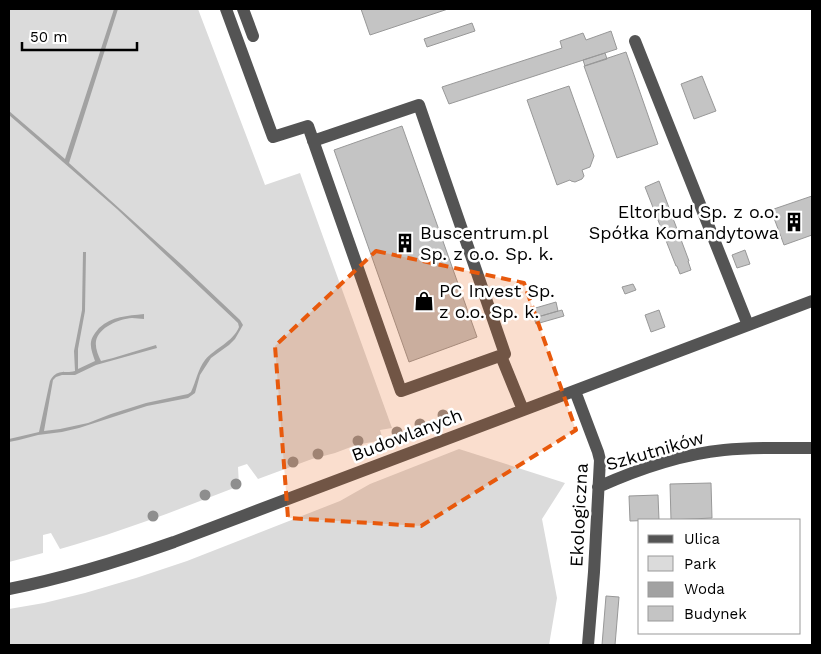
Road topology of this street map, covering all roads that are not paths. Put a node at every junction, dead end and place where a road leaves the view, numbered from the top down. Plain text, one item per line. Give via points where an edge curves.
1 (226, 9) edge
2 (243, 9) edge
3 (253, 36) dead end
4 (635, 42) dead end
5 (313, 141) junction
6 (812, 301) edge
7 (748, 325) junction
8 (501, 356) junction
9 (575, 390) junction
10 (523, 410) junction
11 (812, 448) edge
12 (598, 487) junction
13 (9, 589) edge
14 (588, 645) edge

1 - 5 street via 273,138 308,126
2 - 3 street
4 - 7 street
5 - 8 street via 401,391
5 - 8 street via 419,105 505,354
6 - 7 street, Budowlanych
7 - 9 street, Budowlanych
8 - 10 street
9 - 10 street, Budowlanych
9 - 12 street, Ekologiczna via 600,460
10 - 13 street, Budowlanych via 148,551
11 - 12 street, Szkutników via 722,450 638,471
12 - 14 street, Ekologiczna

